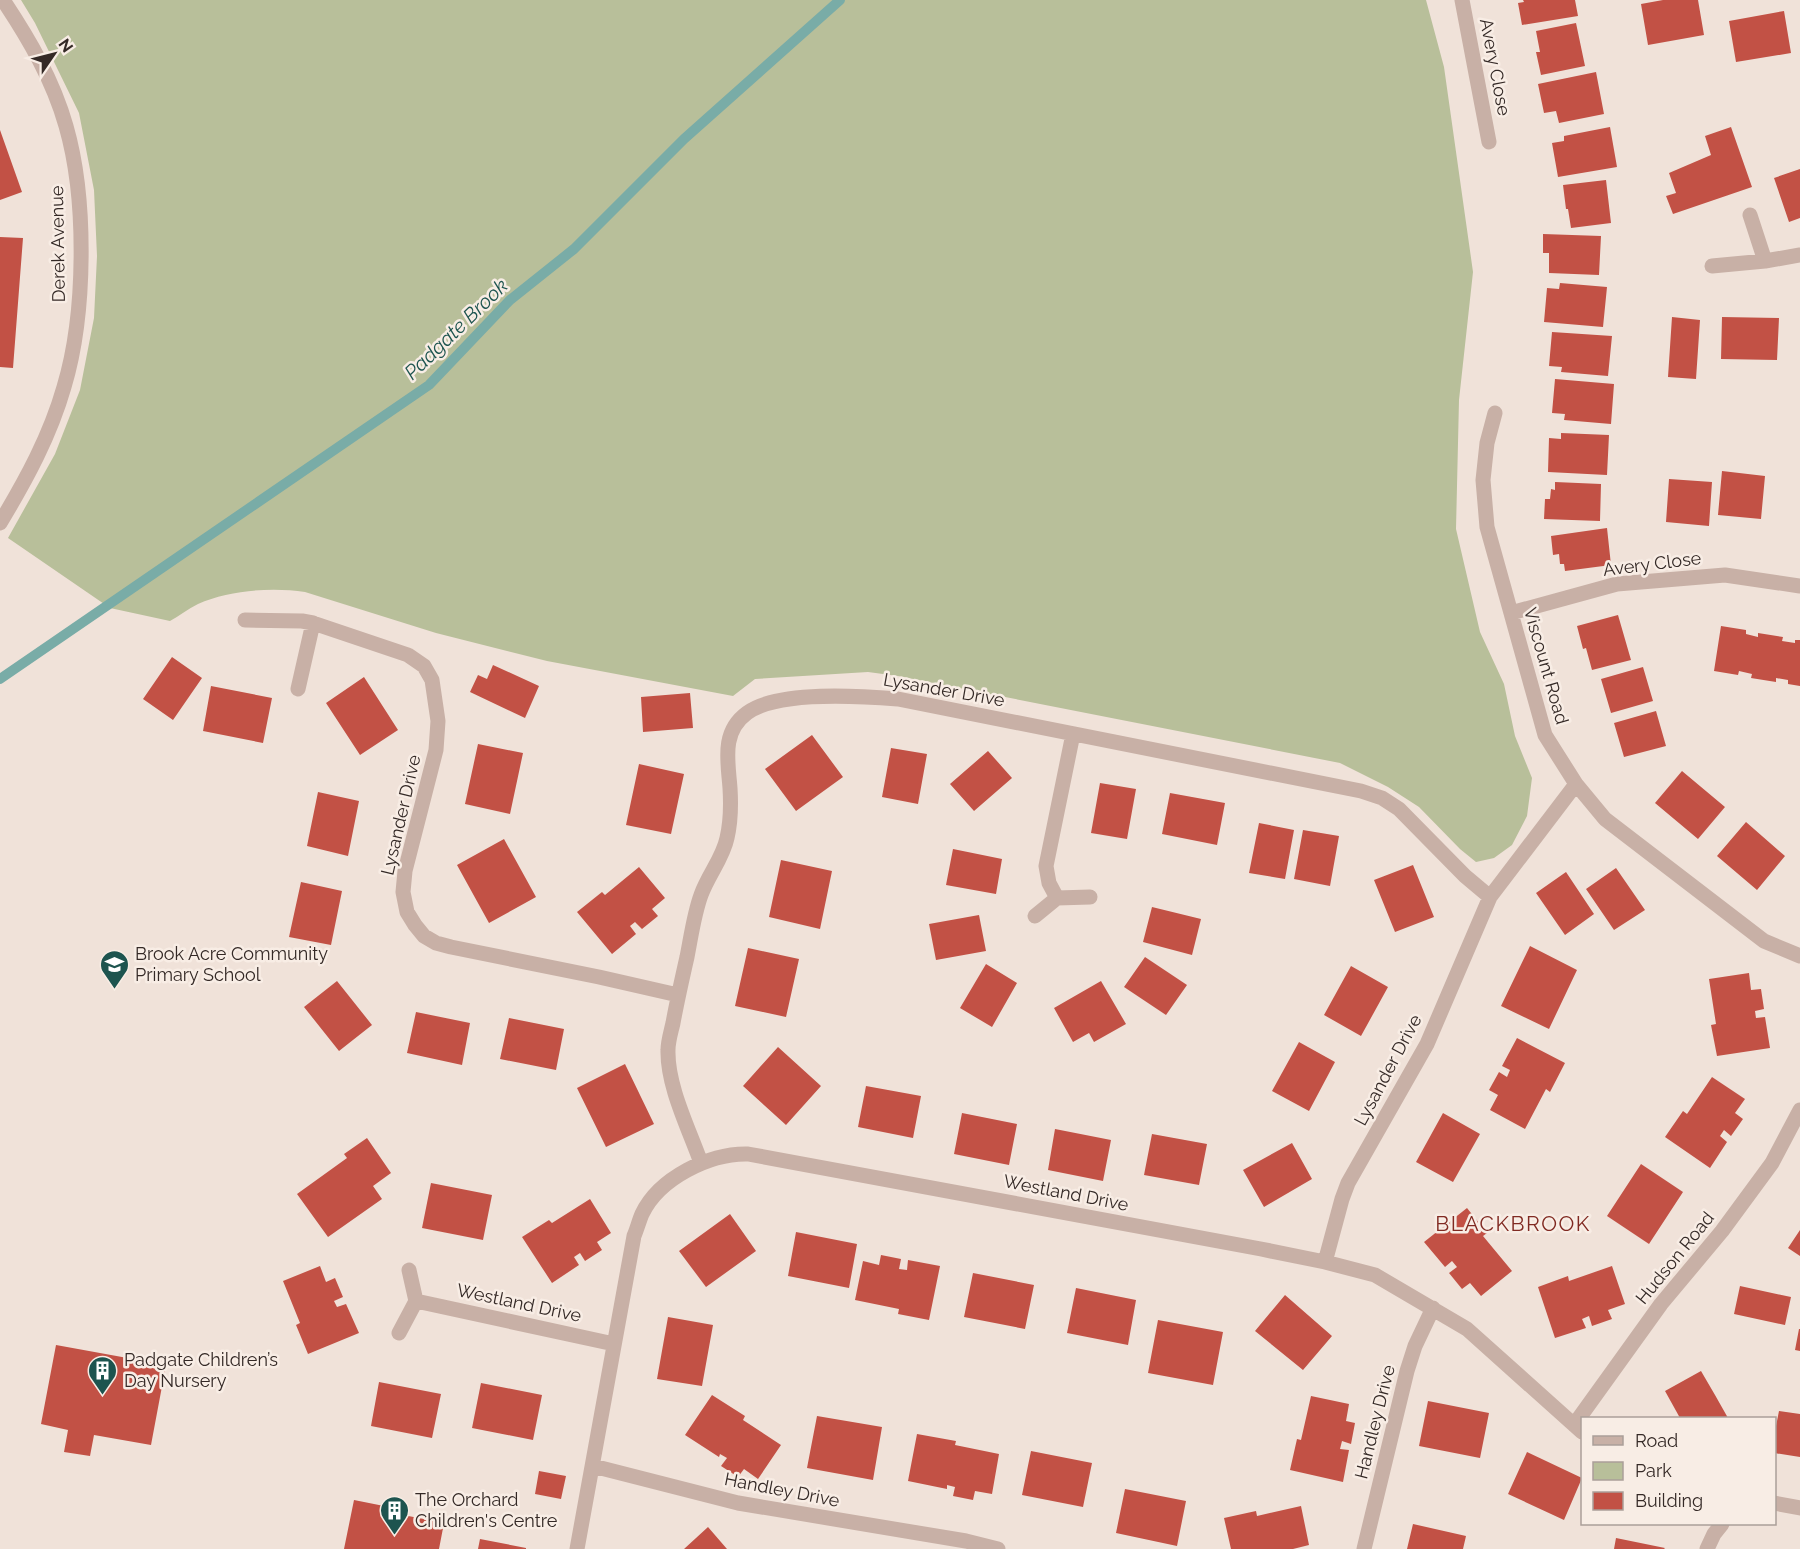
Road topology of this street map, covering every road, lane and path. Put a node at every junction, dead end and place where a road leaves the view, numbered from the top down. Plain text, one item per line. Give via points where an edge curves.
1 (3, 0) edge
2 (1462, 0) edge
3 (1490, 142) dead end
4 (1750, 215) dead end
5 (1800, 255) edge
6 (1765, 261) junction
7 (1712, 266) dead end
8 (1495, 413) dead end
9 (0, 523) edge
10 (1800, 586) edge
11 (1511, 613) junction
12 (245, 620) dead end
13 (313, 623) junction
14 (298, 689) dead end
15 (1073, 734) junction
16 (1576, 784) junction
17 (1090, 897) dead end
18 (1490, 897) junction
19 (1057, 898) junction
20 (1035, 916) dead end
21 (1800, 956) edge
22 (678, 995) junction
23 (1800, 1110) edge
24 (701, 1163) junction
25 (1325, 1262) junction
26 (409, 1270) dead end
27 (416, 1301) junction
28 (1433, 1308) junction
29 (399, 1333) dead end
30 (614, 1344) junction
31 (1585, 1417) edge
32 (1578, 1428) edge
33 (593, 1466) junction
34 (1776, 1503) edge
35 (1800, 1508) edge
36 (1721, 1525) edge
37 (965, 1545) edge
38 (577, 1549) edge
39 (998, 1549) edge
40 (1364, 1549) edge
41 (1707, 1549) edge

1 - 9 street, Derek Avenue via 29,40 66,125 76,170 81,274 75,336 64,386 48,434
2 - 3 street, Avery Close
4 - 6 street
5 - 6 street
6 - 7 street
8 - 11 street, Viscount Road via 1483,480 1487,527
10 - 11 street, Avery Close via 1725,575 1617,584
11 - 16 street, Viscount Road via 1545,735
12 - 13 street, Lysander Drive
13 - 14 street
13 - 22 street, Lysander Drive via 408,655 424,666 432,680 438,721 436,750 403,892 407,912 424,936 451,947
15 - 18 street, Lysander Drive via 1382,798 1399,809
15 - 19 street via 1046,866
15 - 22 street, Lysander Drive via 872,697 778,700 747,713 729,738 727,839 700,896
16 - 18 street, Lysander Drive
16 - 21 street, Viscount Road via 1605,819 1764,941
17 - 19 street
18 - 25 street, Lysander Drive via 1427,1044 1348,1183
19 - 20 street
22 - 24 street, Lysander Drive via 668,1049 670,1070
23 - 31 street, Hudson Road via 1766,1171 1662,1304
24 - 25 street, Westland Drive via 733,1153 748,1154
24 - 30 street, Westland Drive via 656,1194 643,1212 634,1236
25 - 28 street, Westland Drive via 1375,1275
26 - 27 street
27 - 29 street
27 - 30 street, Westland Drive
28 - 32 street, Westland Drive via 1467,1329
28 - 40 street, Handley Drive via 1407,1371
30 - 33 street, Westland Drive
33 - 37 street, Handley Drive via 738,1503
33 - 38 street, Westland Drive
34 - 35 street
36 - 41 street
37 - 39 street, Handley Drive

